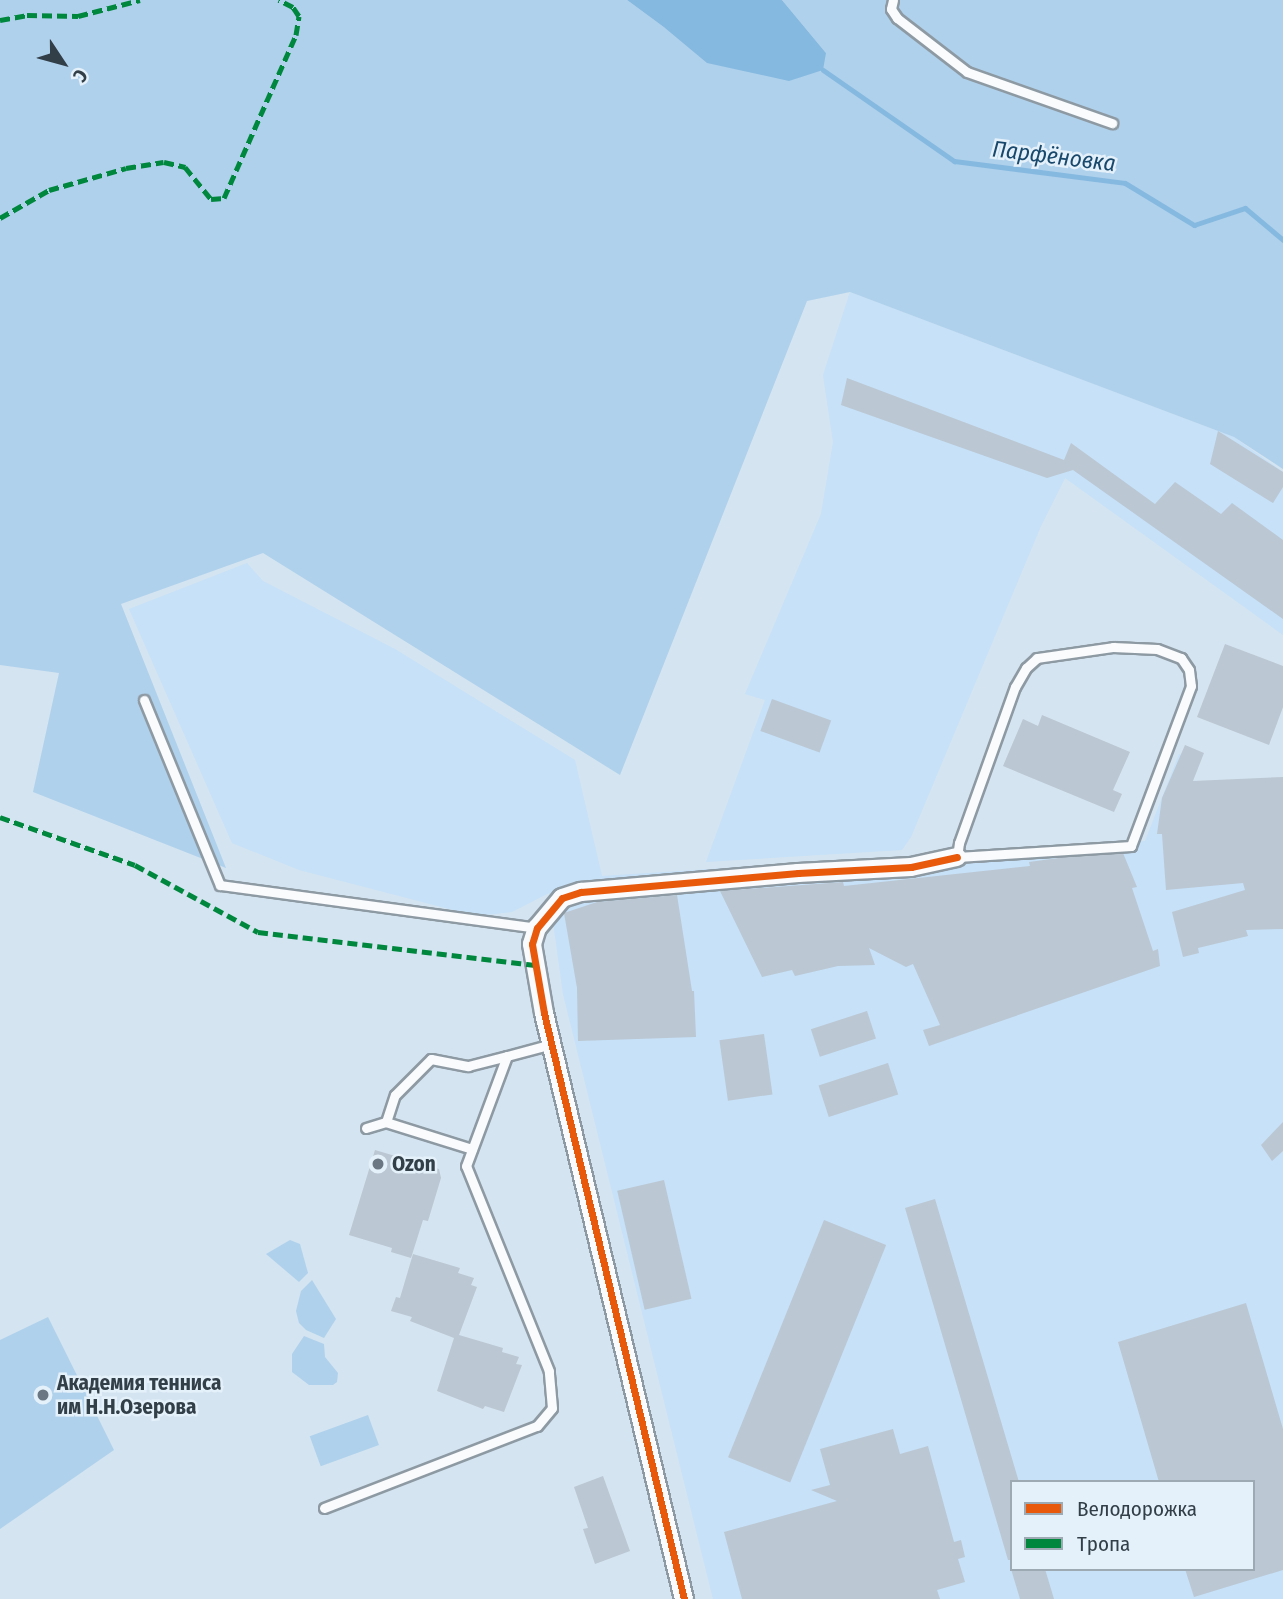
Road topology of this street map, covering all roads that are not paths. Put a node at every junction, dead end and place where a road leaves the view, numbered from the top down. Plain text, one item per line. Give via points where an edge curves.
1 (892, 0) edge
2 (1112, 123) dead end
3 (144, 700) dead end
4 (957, 858) junction
5 (537, 928) junction
6 (552, 1044) junction
7 (507, 1056) junction
8 (386, 1122) junction
9 (366, 1128) dead end
10 (472, 1149) junction
11 (324, 1508) dead end
12 (684, 1599) edge

1 - 2 lane via 897,18 967,72
3 - 5 lane via 220,885
4 - 4 lane via 1131,846 1191,686 1181,658 1157,649 1113,647 1037,658 1015,687
4 - 5 street via 911,867 581,891 562,898
5 - 6 street via 535,965
6 - 7 lane
6 - 12 street
7 - 8 lane via 468,1066 431,1059 395,1095
7 - 10 lane
8 - 9 lane
8 - 10 lane
10 - 11 lane via 466,1166 550,1371 552,1408 537,1426

